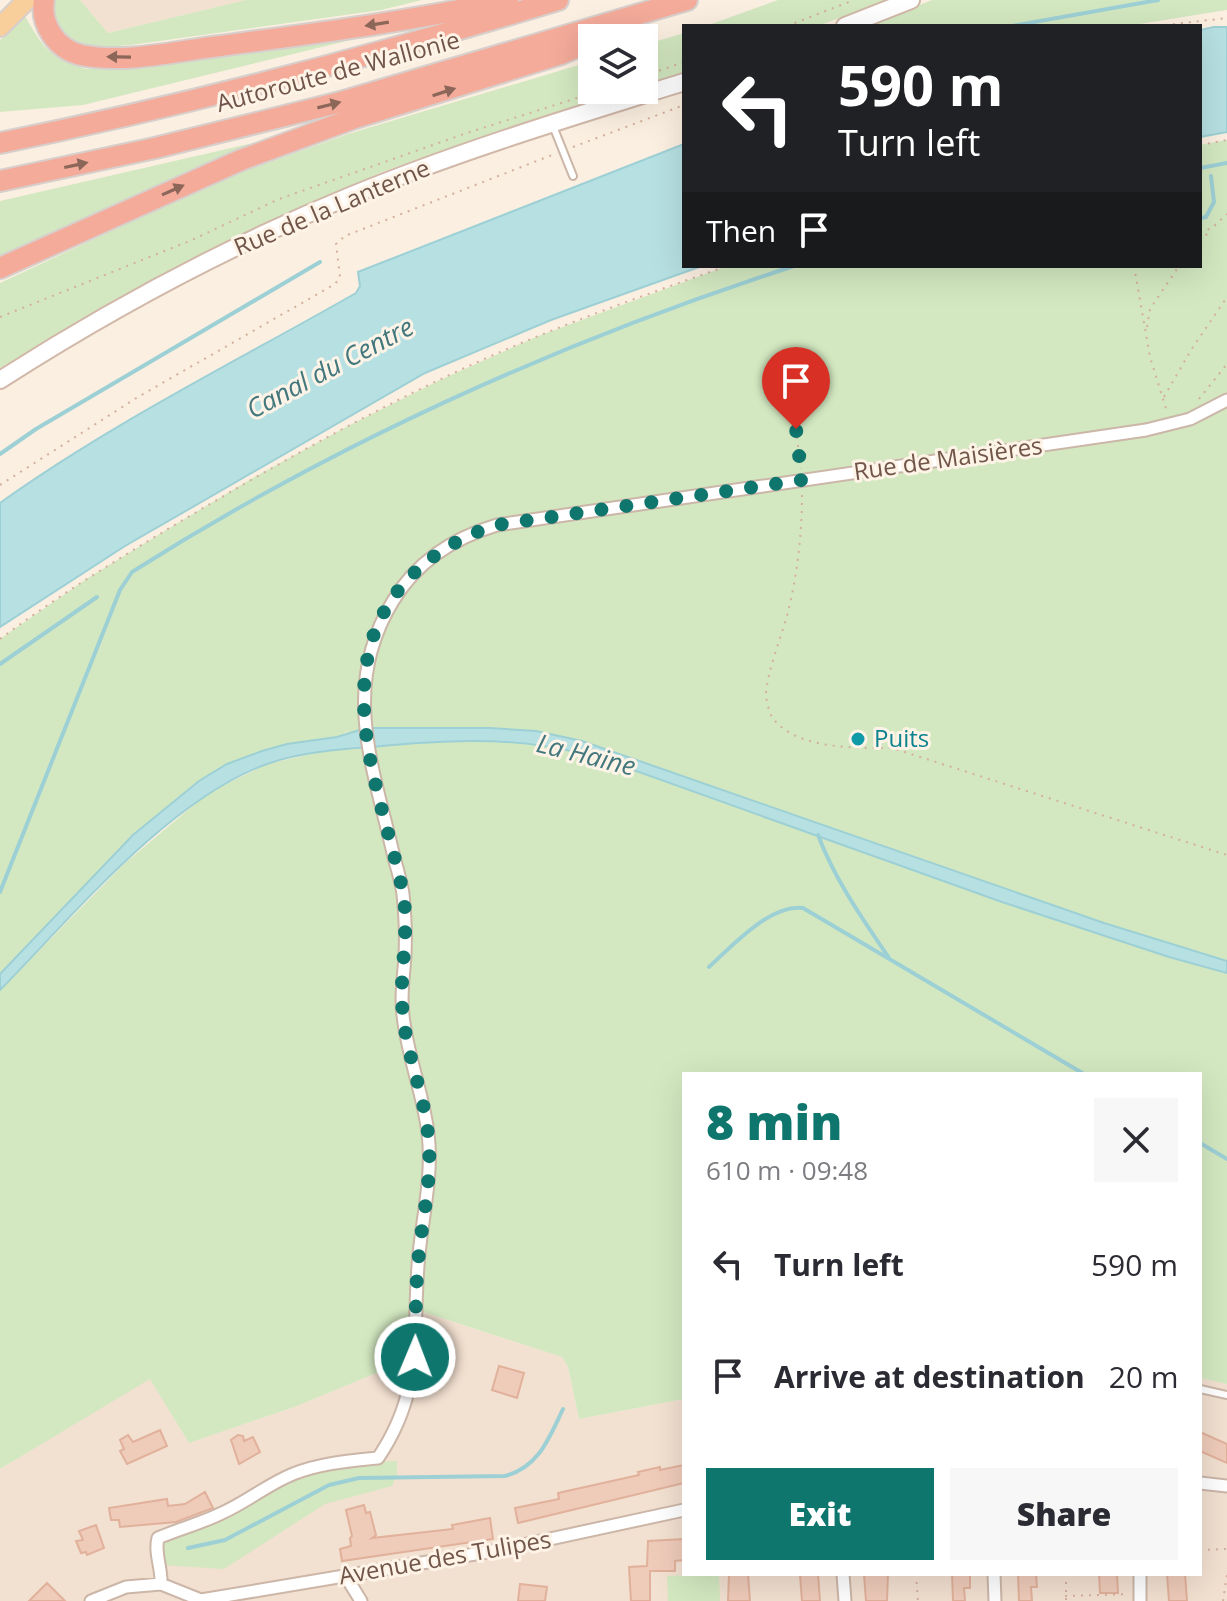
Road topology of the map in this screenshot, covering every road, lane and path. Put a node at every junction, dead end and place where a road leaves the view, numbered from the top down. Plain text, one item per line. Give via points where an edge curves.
1 (27, 0) edge
2 (44, 0) edge
3 (508, 0) edge
4 (558, 0) edge
5 (688, 0) edge
6 (854, 0) edge
7 (911, 0) edge
8 (1227, 18) edge
9 (632, 24) edge
10 (792, 24) edge
11 (850, 24) edge
12 (1174, 24) edge
13 (0, 27) edge
14 (578, 47) edge
15 (682, 63) edge
16 (658, 71) edge
17 (682, 83) edge
18 (578, 98) edge
19 (682, 106) edge
20 (552, 123) junction
21 (1227, 140) edge
22 (0, 143) edge
23 (1202, 145) edge
24 (562, 151) junction
25 (573, 176) dead end
26 (0, 181) edge
27 (1227, 214) edge
28 (1212, 228) junction
29 (1202, 231) edge
30 (1202, 239) edge
31 (0, 268) edge
32 (722, 268) edge
33 (1134, 268) edge
34 (1178, 268) edge
35 (1227, 297) edge
36 (0, 317) edge
37 (1146, 332) junction
38 (1227, 364) edge
39 (0, 380) edge
40 (1164, 397) dead end
41 (1199, 398) dead end
42 (1227, 400) edge
43 (1171, 425) junction
44 (796, 429) dead end
45 (802, 480) junction
46 (0, 485) edge
47 (0, 639) edge
48 (1227, 855) edge
49 (1202, 1389) edge
50 (1227, 1395) edge
51 (1202, 1483) edge
52 (1227, 1486) edge
53 (682, 1510) edge
54 (1227, 1549) edge
55 (1202, 1550) edge
56 (1227, 1574) edge
57 (345, 1575) junction
58 (843, 1576) edge
59 (916, 1576) edge
60 (994, 1576) edge
61 (1066, 1576) edge
62 (1140, 1576) edge
63 (161, 1584) junction
64 (1140, 1598) edge
65 (1066, 1599) edge
66 (1225, 1600) edge
67 (91, 1601) edge
68 (201, 1601) edge
69 (361, 1601) edge
70 (845, 1601) edge
71 (918, 1601) edge
72 (995, 1601) edge

1 - 13 main road
3 -> 2 highway via 399,21 131,57 66,49 47,27
4 - 22 highway, Autoroute de Wallonie via 326,67
5 - 9 highway
26 -> 5 highway, Autoroute de Wallonie via 337,103
6 - 10 path
7 - 11 main road
8 - 12 path
31 -> 14 highway via 241,160
15 - 16 path
17 - 20 main road, Rue de la Lanterne
18 - 36 path via 279,199
19 - 24 path
20 - 24 lane
20 - 39 main road, Rue de la Lanterne via 290,223 123,306
21 - 23 path
24 - 25 lane
24 - 46 path via 345,236 336,244 340,277 335,284 138,397
27 - 28 path
28 - 29 path
28 - 30 path
32 - 47 path via 536,337 361,420 140,546
33 - 37 path
34 - 37 path via 1150,309
35 - 40 path
37 - 43 path
38 - 41 path
42 - 43 street, Rue de Maisières
43 - 45 street, Rue de Maisières
44 - 45 path
45 - 48 path via 802,527 790,602 766,695 771,715 781,725 798,737 843,748 892,748
45 - 63 street, Rue de Maisières via 497,525 456,540 434,555 408,579 378,628 364,677 365,722 402,891 402,1013 430,1162 411,1380 400,1419 378,1458 320,1464 292,1474 233,1508 158,1538
49 - 50 lane
51 - 52 street
53 - 57 street, Avenue des Tulipes via 562,1538
54 - 55 path
56 - 66 path
57 - 68 street, Avenue des Tulipes
57 - 69 street
58 - 70 street
59 - 71 path
60 - 72 street
61 - 65 path
62 - 64 street
63 - 67 street via 126,1587
63 - 68 street, Avenue des Tulipes
64 - 65 path

